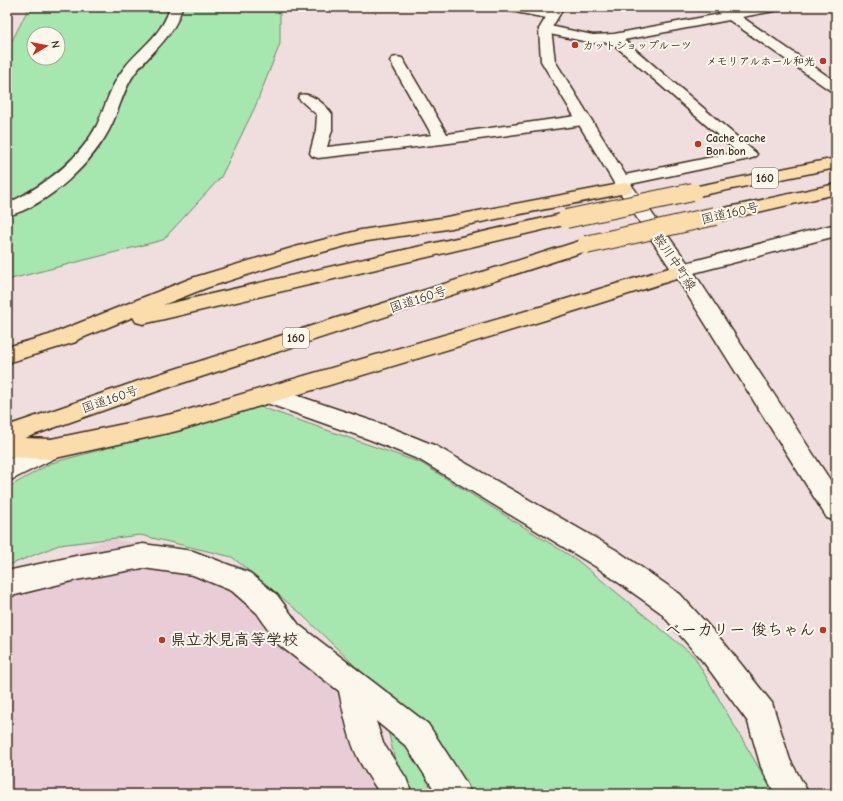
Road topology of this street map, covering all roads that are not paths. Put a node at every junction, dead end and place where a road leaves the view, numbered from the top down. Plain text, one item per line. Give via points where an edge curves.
1 (176, 7) edge
2 (510, 7) edge
3 (718, 7) edge
4 (776, 7) edge
5 (731, 16) junction
6 (552, 17) edge
7 (614, 38) junction
8 (397, 61) dead end
9 (836, 88) edge
10 (305, 98) dead end
11 (583, 120) junction
12 (442, 139) junction
13 (836, 163) edge
14 (623, 184) junction
15 (836, 189) edge
16 (7, 211) edge
17 (836, 230) edge
18 (682, 270) junction
19 (55, 341) junction
20 (7, 355) edge
21 (269, 395) junction
22 (7, 435) edge
23 (7, 447) edge
24 (51, 449) junction
25 (7, 472) edge
26 (836, 510) edge
27 (7, 584) edge
28 (352, 683) junction
29 (396, 794) edge
30 (455, 794) edge
31 (794, 794) edge

1 - 16 street via 174,18 130,71 117,91 105,124 90,150 58,181
2 - 6 street
3 - 5 street
4 - 5 street
5 - 7 street
5 - 9 street
6 - 7 street via 593,39
6 - 11 street, 鞍川中町線 via 548,61
7 - 14 street via 749,154
8 - 12 street
10 - 12 street via 325,114 318,153
11 - 12 street
11 - 14 street, 鞍川中町線
13 - 19 highway, 国道160号 / 160, bridge via 566,219 150,316
14 - 18 street, 鞍川中町線
14 - 19 highway via 441,224 361,236 295,253 199,283
15 - 22 highway, 国道160号 / 160, bridge via 586,245 157,383
17 - 18 street
18 - 21 highway
18 - 26 street, 鞍川中町線
19 - 20 highway, 国道160号 / 160
21 - 24 highway via 177,422
21 - 31 street via 379,433 428,454 606,559 670,602 715,654 761,714 777,767
23 - 24 highway
24 - 25 street
27 - 28 street via 143,556 193,562 241,582 267,604 289,635
28 - 29 street via 371,751
28 - 30 street via 417,735

